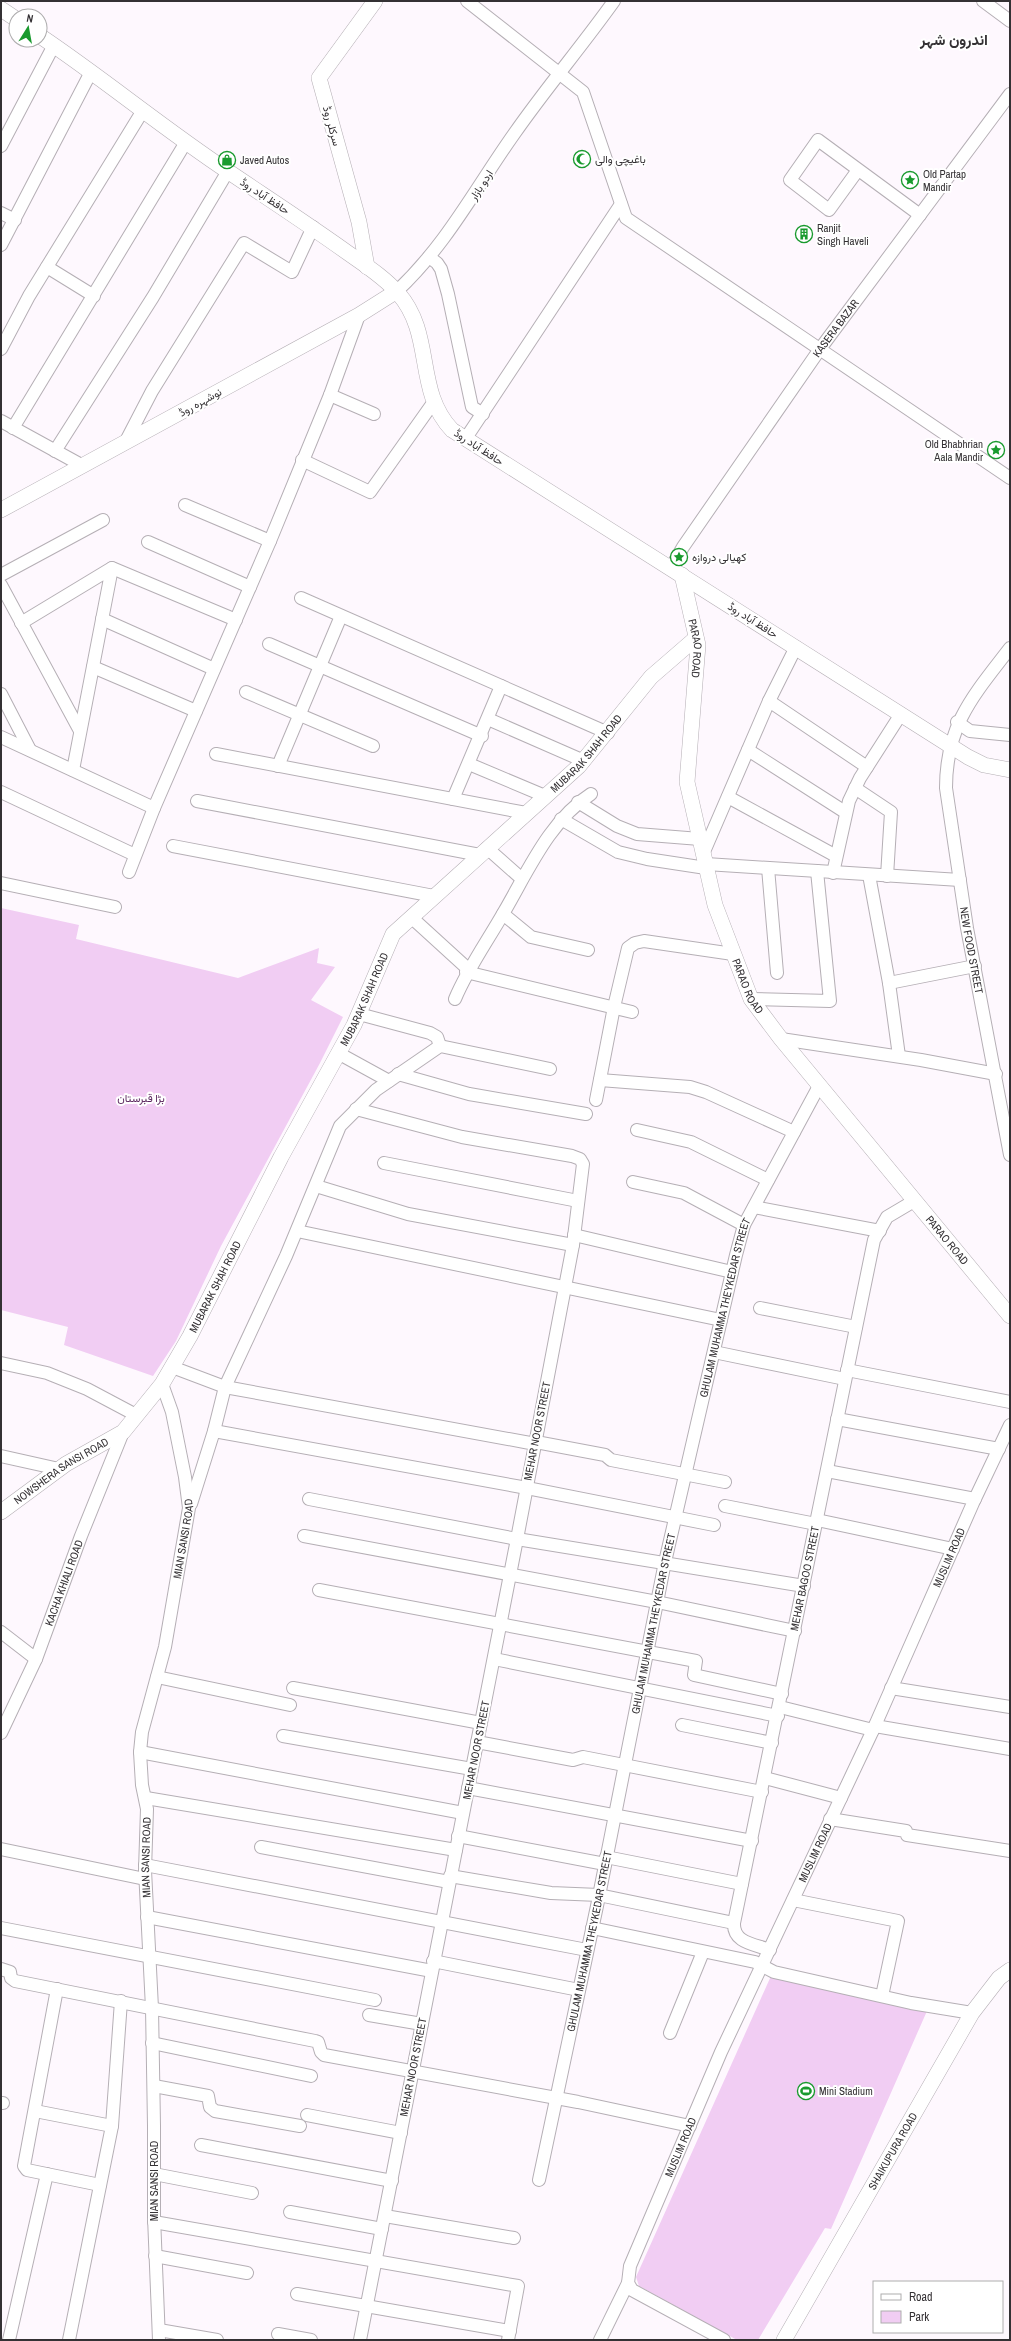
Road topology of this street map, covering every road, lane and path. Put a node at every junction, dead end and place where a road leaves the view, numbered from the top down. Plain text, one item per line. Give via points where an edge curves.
1 (375, 1) edge
2 (467, 1) edge
3 (614, 1) edge
4 (983, 1) edge
5 (1010, 21) edge
6 (48, 41) edge
7 (54, 45) junction
8 (91, 72) junction
9 (559, 73) junction
10 (1010, 94) edge
11 (142, 112) junction
12 (186, 142) junction
13 (1, 146) edge
14 (858, 170) junction
15 (228, 171) junction
16 (621, 204) junction
17 (1, 213) edge
18 (920, 215) junction
19 (14, 220) junction
20 (313, 227) junction
21 (1, 246) edge
22 (430, 257) junction
23 (47, 267) junction
24 (367, 267) junction
25 (397, 291) junction
26 (94, 296) junction
27 (359, 315) junction
28 (1, 348) edge
29 (820, 349) junction
30 (330, 394) junction
31 (433, 403) junction
32 (374, 414) dead end
33 (483, 414) junction
34 (1, 421) edge
35 (13, 428) junction
36 (466, 438) junction
37 (124, 443) junction
38 (55, 450) junction
39 (302, 460) junction
40 (83, 466) junction
41 (1010, 478) edge
42 (185, 505) dead end
43 (1, 510) edge
44 (103, 520) dead end
45 (270, 541) junction
46 (148, 542) dead end
47 (112, 568) junction
48 (676, 571) junction
49 (1, 575) edge
50 (1, 585) edge
51 (250, 586) junction
52 (301, 598) dead end
53 (340, 616) junction
54 (102, 619) junction
55 (236, 620) junction
56 (21, 623) junction
57 (696, 638) junction
58 (269, 644) dead end
59 (796, 647) junction
60 (1010, 648) edge
61 (320, 666) junction
62 (93, 667) junction
63 (214, 669) junction
64 (501, 686) junction
65 (246, 692) dead end
66 (1, 694) edge
67 (769, 701) junction
68 (196, 711) junction
69 (901, 714) junction
70 (298, 716) junction
71 (488, 719) junction
72 (957, 722) junction
73 (80, 730) junction
74 (608, 732) junction
75 (1010, 735) edge
76 (482, 736) junction
77 (1, 737) edge
78 (950, 745) junction
79 (373, 746) dead end
80 (30, 750) junction
81 (748, 750) junction
82 (216, 754) dead end
83 (584, 760) junction
84 (469, 764) junction
85 (278, 766) junction
86 (867, 767) junction
87 (73, 770) junction
88 (1010, 770) edge
89 (855, 788) junction
90 (1, 792) edge
91 (591, 794) dead end
92 (545, 796) junction
93 (728, 796) junction
94 (453, 799) junction
95 (196, 801) dead end
96 (578, 802) junction
97 (154, 808) junction
98 (845, 812) junction
99 (526, 813) junction
100 (561, 819) junction
101 (700, 839) junction
102 (173, 846) dead end
103 (483, 852) junction
104 (136, 855) junction
105 (836, 856) junction
106 (705, 862) junction
107 (768, 868) junction
108 (817, 871) junction
109 (129, 872) dead end
110 (833, 873) junction
111 (869, 875) junction
112 (887, 876) junction
113 (522, 879) junction
114 (960, 880) junction
115 (1, 883) edge
116 (434, 896) junction
117 (115, 907) dead end
118 (502, 914) junction
119 (411, 917) junction
120 (588, 950) dead end
121 (734, 954) junction
122 (974, 966) junction
123 (467, 970) junction
124 (777, 973) dead end
125 (889, 983) junction
126 (751, 998) junction
127 (455, 999) dead end
128 (614, 1008) junction
129 (632, 1012) dead end
130 (359, 1014) junction
131 (781, 1039) junction
132 (440, 1046) junction
133 (338, 1053) junction
134 (899, 1056) junction
135 (550, 1069) dead end
136 (996, 1074) junction
137 (393, 1078) junction
138 (600, 1080) junction
139 (819, 1086) junction
140 (596, 1100) dead end
141 (356, 1109) junction
142 (586, 1114) dead end
143 (637, 1130) dead end
144 (794, 1132) junction
145 (1010, 1155) edge
146 (384, 1164) dead end
147 (768, 1180) junction
148 (634, 1182) dead end
149 (316, 1186) junction
150 (578, 1200) junction
151 (914, 1201) junction
152 (754, 1207) junction
153 (744, 1225) junction
154 (297, 1231) junction
155 (880, 1231) junction
156 (573, 1240) junction
157 (732, 1272) junction
158 (565, 1287) junction
159 (760, 1308) dead end
160 (1010, 1316) edge
161 (721, 1320) junction
162 (856, 1327) junction
163 (714, 1352) junction
164 (1, 1363) edge
165 (172, 1367) junction
166 (846, 1374) junction
167 (162, 1384) junction
168 (225, 1387) junction
169 (1010, 1402) edge
170 (136, 1415) junction
171 (837, 1419) junction
172 (1010, 1425) edge
173 (214, 1431) junction
174 (123, 1432) junction
175 (536, 1442) junction
176 (999, 1449) junction
177 (1, 1456) edge
178 (59, 1469) junction
179 (827, 1471) junction
180 (686, 1474) junction
181 (725, 1482) dead end
182 (527, 1488) junction
183 (309, 1499) dead end
184 (975, 1499) junction
185 (725, 1506) dead end
186 (189, 1508) junction
187 (1, 1512) edge
188 (675, 1518) junction
189 (817, 1522) junction
190 (714, 1526) dead end
191 (304, 1536) dead end
192 (517, 1539) junction
193 (953, 1548) junction
194 (665, 1562) junction
195 (510, 1575) junction
196 (804, 1586) junction
197 (319, 1590) dead end
198 (657, 1602) junction
199 (501, 1623) junction
200 (795, 1631) junction
201 (1, 1632) edge
202 (647, 1652) junction
203 (36, 1659) junction
204 (494, 1659) junction
205 (157, 1677) junction
206 (293, 1688) dead end
207 (891, 1688) junction
208 (639, 1689) junction
209 (782, 1694) junction
210 (290, 1704) dead end
211 (1010, 1707) edge
212 (6, 1711) edge
213 (779, 1712) junction
214 (481, 1723) junction
215 (682, 1725) dead end
216 (874, 1728) junction
217 (1, 1733) edge
218 (284, 1736) dead end
219 (477, 1742) junction
220 (772, 1743) junction
221 (1010, 1749) edge
222 (140, 1752) junction
223 (624, 1765) junction
224 (472, 1769) junction
225 (765, 1778) junction
226 (468, 1788) junction
227 (762, 1792) junction
228 (146, 1798) junction
229 (841, 1798) junction
230 (463, 1813) junction
231 (614, 1815) junction
232 (830, 1819) junction
233 (458, 1836) junction
234 (752, 1841) junction
235 (261, 1847) dead end
236 (1, 1849) edge
237 (456, 1850) junction
238 (1010, 1851) edge
239 (606, 1860) junction
240 (145, 1865) junction
241 (146, 1879) junction
242 (450, 1879) junction
243 (742, 1884) junction
244 (599, 1895) junction
245 (793, 1900) junction
246 (147, 1917) junction
247 (441, 1922) junction
248 (734, 1923) junction
249 (1, 1928) edge
250 (592, 1928) junction
251 (587, 1950) junction
252 (770, 1950) junction
253 (703, 1952) junction
254 (149, 1956) junction
255 (762, 1965) junction
256 (432, 1966) junction
257 (1, 1969) edge
258 (1010, 1970) edge
259 (1010, 1980) edge
260 (57, 1989) junction
261 (579, 1990) junction
262 (882, 1996) junction
263 (375, 2000) dead end
264 (121, 2001) junction
265 (152, 2008) junction
266 (972, 2013) junction
267 (369, 2015) dead end
268 (422, 2024) junction
269 (670, 2034) dead end
270 (152, 2043) junction
271 (413, 2071) junction
272 (311, 2076) dead end
273 (154, 2086) junction
274 (555, 2098) junction
275 (35, 2112) junction
276 (307, 2115) dead end
277 (112, 2126) junction
278 (300, 2126) dead end
279 (690, 2126) junction
280 (401, 2133) junction
281 (201, 2145) dead end
282 (47, 2174) junction
283 (154, 2174) junction
284 (539, 2180) dead end
285 (392, 2181) junction
286 (100, 2185) junction
287 (252, 2192) dead end
288 (290, 2212) dead end
289 (385, 2216) junction
290 (154, 2222) junction
291 (382, 2229) junction
292 (514, 2238) dead end
293 (155, 2256) junction
294 (376, 2262) junction
295 (247, 2273) dead end
296 (628, 2283) junction
297 (297, 2294) dead end
298 (367, 2307) junction
299 (278, 2334) dead end
300 (159, 2335) edge
301 (509, 2336) edge
302 (9, 2340) edge
303 (69, 2340) edge
304 (217, 2340) edge
305 (311, 2340) edge
306 (360, 2340) edge
307 (600, 2340) edge
308 (724, 2340) edge
309 (784, 2340) edge
310 (793, 2340) edge

1 - 24 main road, سرکلر روڈ via 319,78 359,222
2 - 9 street
3 - 9 street, اردو بازار
4 - 5 street
6 - 7 main road, حافظ آباد روڈ
7 - 8 main road, حافظ آباد روڈ
7 - 13 street
8 - 11 main road, حافظ آباد روڈ
8 - 19 street
9 - 16 street via 583,92
9 - 22 street, اردو بازار via 513,134 453,227
10 - 18 street, KASERA BAZAR
11 - 12 main road, حافظ آباد روڈ
11 - 23 street
12 - 15 main road, حافظ آباد روڈ
12 - 26 street
14 - 14 street via 830,210 790,180 818,140
14 - 18 street
15 - 20 main road, حافظ آباد روڈ
15 - 38 street via 153,297
16 - 29 street via 626,218
16 - 33 street
17 - 19 street
18 - 29 street, KASERA BAZAR
19 - 21 street
20 - 24 main road, حافظ آباد روڈ
20 - 37 street via 292,272 244,243 152,391
22 - 25 street, اردو بازار
22 - 33 street via 441,269 448,294 472,407
23 - 26 street
23 - 28 street
24 - 25 main road, حافظ آباد روڈ
25 - 27 main road, نوشہرہ روڈ
25 - 31 main road, حافظ آباد روڈ via 409,306 418,325
26 - 35 street
27 - 30 street
27 - 37 main road, نوشہرہ روڈ
29 - 41 street
29 - 48 street, KASERA BAZAR via 683,546
30 - 32 street
30 - 39 street
31 - 36 main road, حافظ آباد روڈ via 440,418 452,430
31 - 39 street via 370,492
33 - 36 street
34 - 35 street
35 - 38 street
36 - 48 main road, حافظ آباد روڈ
37 - 40 main road, نوشہرہ روڈ
38 - 40 street
39 - 45 street
40 - 43 main road, نوشہرہ روڈ
42 - 45 street
44 - 49 street
45 - 51 street
46 - 51 street
47 - 54 street
47 - 55 street
47 - 56 street
48 - 57 main road, PARAO ROAD
48 - 59 main road, حافظ آباد روڈ
50 - 56 street
51 - 55 street
52 - 53 street
53 - 61 street
53 - 64 street
54 - 62 street
54 - 63 street
55 - 63 street
56 - 73 street
57 - 74 main road, MUBARAK SHAH ROAD via 652,677
57 - 101 main road, PARAO ROAD via 698,645 688,782
58 - 61 street
59 - 67 street
59 - 69 main road, حافظ آباد روڈ
60 - 72 street, NEW FOOD STREET
61 - 70 street
61 - 76 street
62 - 68 street
62 - 73 street
63 - 68 street
64 - 71 street
64 - 74 street
65 - 70 street
66 - 80 street
67 - 81 street
67 - 86 street
68 - 97 street
69 - 78 main road, حافظ آباد روڈ
69 - 86 street
70 - 79 street
70 - 85 street
71 - 76 street
71 - 83 street
72 - 75 street via 970,731
72 - 78 street, NEW FOOD STREET
73 - 87 street
74 - 83 main road, MUBARAK SHAH ROAD
76 - 84 street
77 - 80 street
78 - 88 main road, حافظ آباد روڈ via 984,766
78 - 114 street, NEW FOOD STREET via 946,765 946,788
80 - 87 street
81 - 93 street
81 - 98 street
82 - 85 street
83 - 92 main road, MUBARAK SHAH ROAD
84 - 92 street
84 - 94 street
85 - 94 street
86 - 89 street
87 - 97 street
89 - 98 street
89 - 112 street via 891,812
90 - 104 street
91 - 96 street
92 - 99 main road, MUBARAK SHAH ROAD
93 - 105 street
93 - 106 street
94 - 99 street
95 - 103 street
96 - 100 street
96 - 101 street via 617,826 637,834
97 - 104 street
98 - 105 street
99 - 103 main road, MUBARAK SHAH ROAD
100 - 106 street via 618,852 647,859
100 - 113 street
101 - 106 main road, PARAO ROAD
102 - 116 street
103 - 113 street
103 - 116 main road, MUBARAK SHAH ROAD
104 - 109 street
105 - 110 street
106 - 107 street
106 - 121 main road, PARAO ROAD via 715,905
107 - 108 street
107 - 124 street
108 - 110 street
108 - 126 street via 830,1001
110 - 111 street
111 - 112 street
111 - 125 street
112 - 114 street
113 - 118 street
114 - 122 street, NEW FOOD STREET
115 - 117 street
116 - 119 main road, MUBARAK SHAH ROAD
118 - 120 street via 531,937
118 - 123 street
119 - 123 street
119 - 130 main road, MUBARAK SHAH ROAD via 393,934
121 - 126 main road, PARAO ROAD
121 - 128 street via 654,942 634,943 628,948 625,956
122 - 125 street
122 - 136 street, NEW FOOD STREET
123 - 127 street
123 - 128 street
125 - 134 street
126 - 131 main road, PARAO ROAD
128 - 129 street
128 - 138 street
130 - 132 street via 430,1033 437,1037
130 - 133 main road, MUBARAK SHAH ROAD
131 - 134 street
131 - 139 main road, PARAO ROAD
132 - 135 street
132 - 137 street
133 - 137 street
133 - 165 main road, MUBARAK SHAH ROAD
134 - 136 street
136 - 145 street, NEW FOOD STREET
137 - 141 street
137 - 142 street
138 - 140 street
138 - 144 street via 690,1087
139 - 144 street, GHULAM MUHAMMA THEYKEDAR STREET
139 - 151 main road, PARAO ROAD
141 - 149 street via 340,1126
141 - 150 street, MEHAR NOOR STREET via 462,1137 580,1159 583,1164
143 - 147 street via 691,1142
144 - 147 street, GHULAM MUHAMMA THEYKEDAR STREET
146 - 150 street
147 - 152 street, GHULAM MUHAMMA THEYKEDAR STREET
148 - 153 street via 684,1193
149 - 154 street
149 - 156 street via 408,1214
150 - 156 street, MEHAR NOOR STREET
151 - 155 street, MEHAR BAGOO STREET via 887,1217
151 - 160 main road, PARAO ROAD
152 - 153 street, GHULAM MUHAMMA THEYKEDAR STREET
152 - 155 street
153 - 157 street, GHULAM MUHAMMA THEYKEDAR STREET
154 - 158 street
154 - 168 street
155 - 162 street, MEHAR BAGOO STREET via 874,1240
156 - 157 street
156 - 158 street, MEHAR NOOR STREET
157 - 161 street, GHULAM MUHAMMA THEYKEDAR STREET
158 - 161 street
158 - 175 street, MEHAR NOOR STREET
159 - 162 street
161 - 163 street, GHULAM MUHAMMA THEYKEDAR STREET
162 - 166 street, MEHAR BAGOO STREET
163 - 166 street
163 - 180 street, GHULAM MUHAMMA THEYKEDAR STREET
164 - 170 street via 47,1373 87,1389
165 - 167 main road, MUBARAK SHAH ROAD
165 - 168 street
166 - 169 street
166 - 171 street, MEHAR BAGOO STREET
167 - 170 main road, MUBARAK SHAH ROAD
167 - 186 street, MIAN SANSI ROAD via 172,1412
168 - 173 street
168 - 175 street via 530,1443
170 - 174 main road, MUBARAK SHAH ROAD
171 - 176 street
171 - 179 street, MEHAR BAGOO STREET
172 - 176 street, MUSLIM ROAD
173 - 182 street
173 - 186 street
174 - 178 main road, NOWSHERA SANSI ROAD
174 - 203 street, KACHA KHIALI ROAD
175 - 180 street
175 - 182 street, MEHAR NOOR STREET
176 - 184 street, MUSLIM ROAD
177 - 178 street
178 - 187 main road, NOWSHERA SANSI ROAD
179 - 184 street
179 - 189 street, MEHAR BAGOO STREET
180 - 181 street
180 - 188 street, GHULAM MUHAMMA THEYKEDAR STREET
182 - 188 street
182 - 192 street, MEHAR NOOR STREET
183 - 192 street
184 - 193 street, MUSLIM ROAD
185 - 189 street
186 - 205 street, MIAN SANSI ROAD
188 - 190 street
188 - 194 street, GHULAM MUHAMMA THEYKEDAR STREET
189 - 193 street
189 - 196 street, MEHAR BAGOO STREET
191 - 195 street
192 - 194 street
192 - 195 street, MEHAR NOOR STREET
193 - 207 street, MUSLIM ROAD
194 - 196 street
194 - 198 street, GHULAM MUHAMMA THEYKEDAR STREET
195 - 198 street
195 - 199 street, MEHAR NOOR STREET
196 - 200 street, MEHAR BAGOO STREET
197 - 199 street
198 - 200 street
198 - 202 street, GHULAM MUHAMMA THEYKEDAR STREET
199 - 202 street
199 - 204 street, MEHAR NOOR STREET
200 - 209 street, MEHAR BAGOO STREET
201 - 203 street
202 - 208 street, GHULAM MUHAMMA THEYKEDAR STREET
202 - 209 street via 696,1662 694,1676
203 - 212 street, KACHA KHIALI ROAD
204 - 208 street
204 - 214 street, MEHAR NOOR STREET
205 - 210 street
205 - 222 street, MIAN SANSI ROAD via 142,1732
206 - 214 street
207 - 211 street
207 - 216 street, MUSLIM ROAD
208 - 213 street
208 - 223 street, GHULAM MUHAMMA THEYKEDAR STREET
209 - 213 street, MEHAR BAGOO STREET
212 - 217 street, KACHA KHIALI ROAD
213 - 216 street
213 - 220 street, MEHAR BAGOO STREET
214 - 219 street, MEHAR NOOR STREET
215 - 220 street
216 - 221 street
216 - 229 street, MUSLIM ROAD
218 - 224 street
219 - 223 street via 573,1760 583,1757
219 - 224 street, MEHAR NOOR STREET
220 - 225 street, MEHAR BAGOO STREET
222 - 228 street, MIAN SANSI ROAD via 142,1785
222 - 230 street
223 - 227 street
223 - 231 street, GHULAM MUHAMMA THEYKEDAR STREET
224 - 226 street, MEHAR NOOR STREET
225 - 227 street, MEHAR BAGOO STREET
225 - 229 street
226 - 230 street, MEHAR NOOR STREET
226 - 231 street
227 - 234 street, MEHAR BAGOO STREET
228 - 237 street
228 - 240 street, MIAN SANSI ROAD
229 - 232 street, MUSLIM ROAD
230 - 233 street, MEHAR NOOR STREET
231 - 234 street
231 - 239 street, GHULAM MUHAMMA THEYKEDAR STREET
232 - 238 street via 906,1831 907,1835
232 - 245 street, MUSLIM ROAD
233 - 237 street, MEHAR NOOR STREET
233 - 239 street
234 - 243 street, MEHAR BAGOO STREET
235 - 242 street
236 - 241 street
237 - 242 street, MEHAR NOOR STREET
239 - 243 street
239 - 244 street, GHULAM MUHAMMA THEYKEDAR STREET
240 - 241 street, MIAN SANSI ROAD
240 - 247 street
241 - 246 street, MIAN SANSI ROAD
242 - 244 street via 551,1893
242 - 247 street, MEHAR NOOR STREET
243 - 248 street, MEHAR BAGOO STREET
244 - 248 street
244 - 250 street, GHULAM MUHAMMA THEYKEDAR STREET
245 - 252 street, MUSLIM ROAD
245 - 262 street via 898,1921
246 - 254 street, MIAN SANSI ROAD
246 - 256 street
247 - 251 street
247 - 256 street, MEHAR NOOR STREET
248 - 252 street via 734,1931 738,1938
249 - 254 street
250 - 251 street, GHULAM MUHAMMA THEYKEDAR STREET
250 - 253 street
251 - 261 street, GHULAM MUHAMMA THEYKEDAR STREET
252 - 255 street, MUSLIM ROAD
253 - 255 street
253 - 269 street
254 - 263 street
254 - 265 street, MIAN SANSI ROAD
255 - 262 street via 774,1972
255 - 279 street, MUSLIM ROAD
256 - 261 street
256 - 268 street, MEHAR NOOR STREET
257 - 260 street via 10,1972 11,1978 15,1981
258 - 266 main road, SHAIKUPURA ROAD via 999,1978
259 - 310 main road, SHAIKUPURA ROAD via 979,2017
260 - 264 street
260 - 275 street
261 - 274 street, GHULAM MUHAMMA THEYKEDAR STREET
262 - 266 street
264 - 265 street
264 - 277 street
265 - 270 street, MIAN SANSI ROAD
265 - 271 street via 315,2041 324,2054
266 - 309 main road, SHAIKUPURA ROAD
267 - 268 street
268 - 271 street, MEHAR NOOR STREET
270 - 272 street
270 - 273 street, MIAN SANSI ROAD
271 - 274 street
271 - 280 street, MEHAR NOOR STREET
273 - 278 street via 205,2094 215,2111
273 - 283 street, MIAN SANSI ROAD
274 - 279 street
274 - 284 street, GHULAM MUHAMMA THEYKEDAR STREET
275 - 277 street
275 - 282 street via 24,2166 27,2170
276 - 280 street
277 - 286 street
279 - 296 street, MUSLIM ROAD via 630,2266
280 - 285 street, MEHAR NOOR STREET
281 - 285 street
282 - 286 street
282 - 302 street
283 - 287 street
283 - 290 street, MIAN SANSI ROAD
285 - 289 street, MEHAR NOOR STREET
286 - 303 street
288 - 291 street
289 - 291 street, MEHAR NOOR STREET
289 - 292 street
290 - 293 street, MIAN SANSI ROAD
290 - 294 street
291 - 294 street, MEHAR NOOR STREET
293 - 295 street
293 - 300 street, MIAN SANSI ROAD
294 - 298 street, MEHAR NOOR STREET
294 - 301 street via 518,2286
296 - 307 street, MUSLIM ROAD
296 - 308 street via 632,2290 640,2295
297 - 298 street
298 - 301 street
298 - 306 street, MEHAR NOOR STREET
299 - 305 street
300 - 304 street

